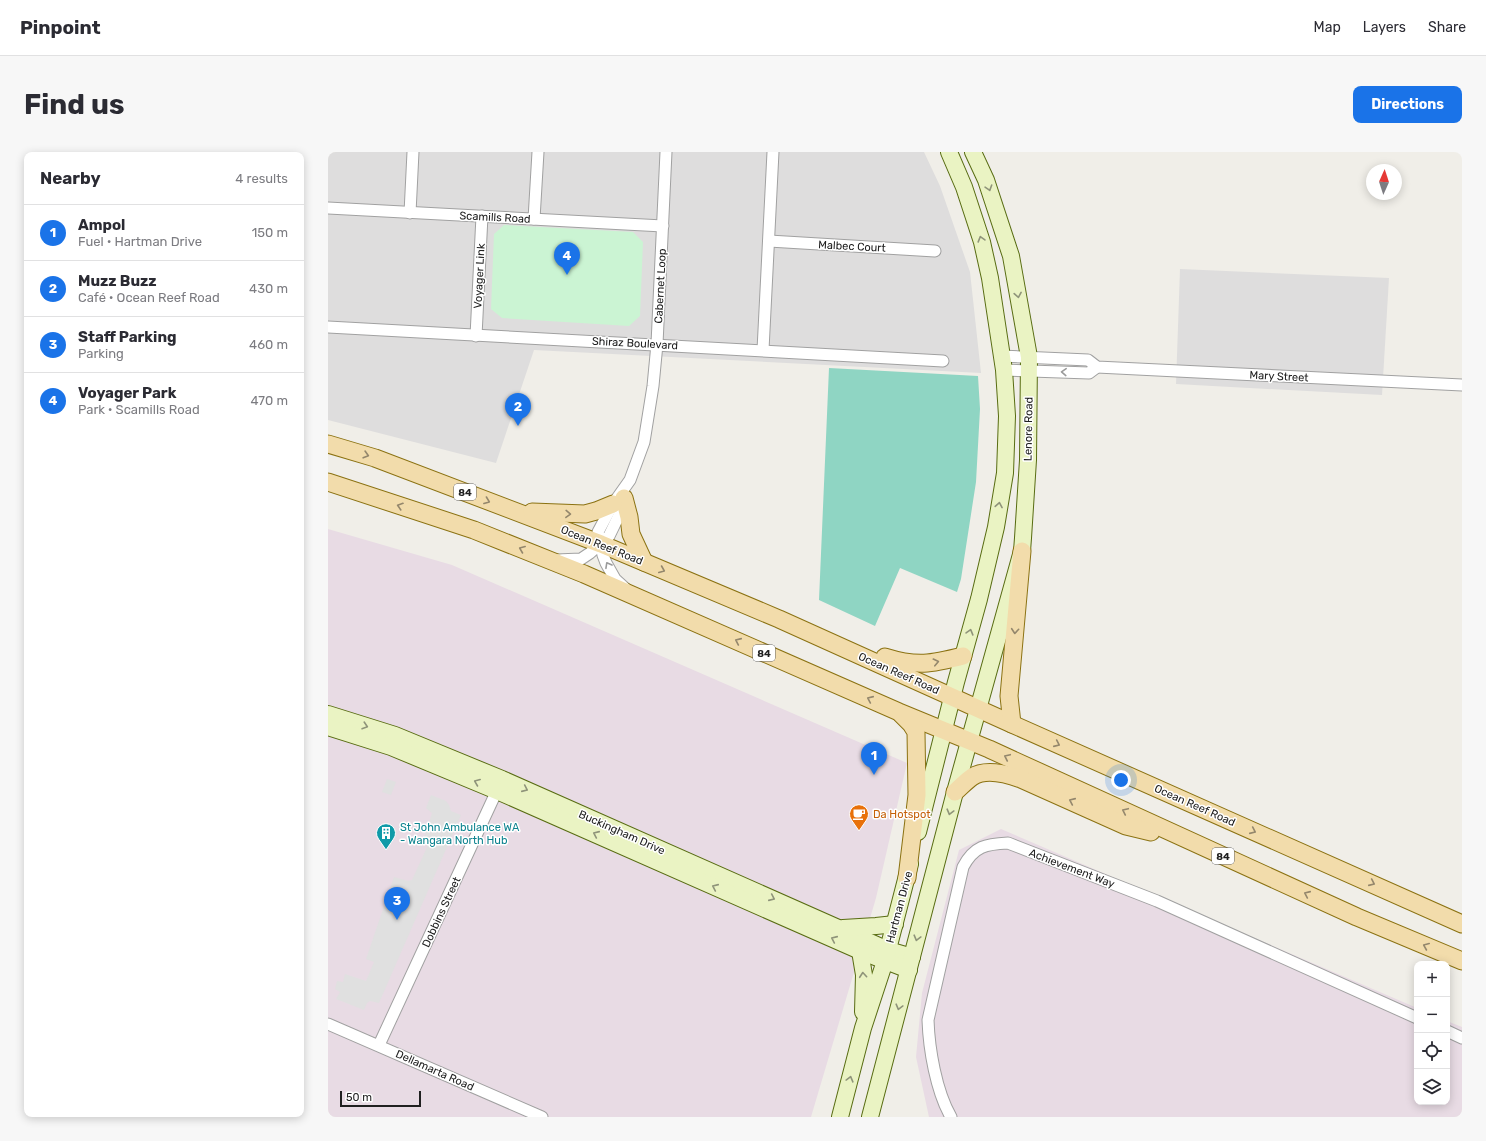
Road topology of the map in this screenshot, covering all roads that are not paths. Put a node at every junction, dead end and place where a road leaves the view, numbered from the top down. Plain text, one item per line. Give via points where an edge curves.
1 (413, 152) edge
2 (538, 152) edge
3 (666, 152) edge
4 (772, 152) edge
5 (949, 152) edge
6 (973, 152) edge
7 (328, 208) edge
8 (410, 213) junction
9 (482, 216) junction
10 (534, 219) junction
11 (663, 226) junction
12 (768, 241) junction
13 (935, 251) dead end
14 (328, 328) edge
15 (476, 336) junction
16 (657, 344) junction
17 (763, 350) junction
18 (942, 361) dead end
19 (1003, 363) junction
20 (1029, 363) junction
21 (1462, 385) edge
22 (328, 444) edge
23 (328, 482) edge
24 (621, 496) junction
25 (516, 511) junction
26 (601, 544) junction
27 (1022, 551) junction
28 (547, 560) junction
29 (644, 562) junction
30 (632, 595) junction
31 (779, 619) junction
32 (963, 656) junction
33 (952, 696) junction
34 (979, 708) junction
35 (899, 712) junction
36 (328, 714) edge
37 (1012, 724) junction
38 (328, 727) edge
39 (944, 731) junction
40 (970, 741) junction
41 (499, 785) junction
42 (955, 792) junction
43 (1201, 846) junction
44 (907, 878) junction
45 (895, 924) junction
46 (1462, 924) edge
47 (839, 928) junction
48 (860, 951) junction
49 (887, 956) junction
50 (1462, 961) edge
51 (911, 964) junction
52 (1414, 1017) edge
53 (328, 1024) edge
54 (863, 1028) junction
55 (1450, 1032) edge
56 (1462, 1038) edge
57 (379, 1045) junction
58 (875, 1095) junction
59 (949, 1115) edge
60 (542, 1117) edge
61 (840, 1117) edge
62 (870, 1117) edge
63 (878, 1117) edge

1 - 8 street
2 - 10 street
3 - 11 street, Cabernet Loop
4 - 12 street
19 -> 5 street, Lenore Road via 982,242 964,187
6 -> 20 street, Lenore Road via 986,180 1011,256
7 - 8 street, Scamills Road
8 - 9 street, Scamills Road
9 - 10 street, Scamills Road
9 - 15 street, Voyager Link
10 - 11 street, Scamills Road
11 - 16 street, Cabernet Loop
12 - 13 street, Malbec Court
12 - 17 street
14 - 15 street, Shiraz Boulevard
15 - 16 street, Shiraz Boulevard
16 - 17 street, Shiraz Boulevard
16 - 24 street, Cabernet Loop via 654,386 644,442 630,480
17 - 18 street, Shiraz Boulevard
19 - 20 street, Mary Street
32 -> 19 street, Lenore Road via 996,527 1005,473 1007,416
20 - 21 street, Mary Street via 1088,360 1097,367
20 - 27 street, Lenore Road via 1028,460
22 -> 25 main road, Ocean Reef Road / 84 via 375,458
28 -> 23 main road, 84 via 474,530
25 -> 24 main road via 585,514 596,511
24 - 26 street, Cabernet Loop via 623,507 609,536
24 - 29 main road via 629,517 631,534
25 - 26 main road, Ocean Reef Road / 84
26 - 28 street, Cabernet Loop via 581,559
26 - 29 main road, Ocean Reef Road / 84
30 -> 26 street via 615,579 603,555
27 - 34 street, Lenore Road
27 -> 37 main road via 1009,696
28 - 30 main road, 84
29 -> 31 main road, Ocean Reef Road / 84
35 -> 30 main road, 84
31 -> 32 main road via 813,628 859,648 908,663 930,664
31 - 33 main road, Ocean Reef Road / 84
32 - 33 street, Lenore Road
33 - 34 main road, Ocean Reef Road / 84
33 - 39 street, Hartman Drive
34 - 37 main road, Ocean Reef Road / 84
34 - 40 street
35 - 39 main road, 84
35 - 44 main road via 916,732 917,795
36 -> 41 street, Buckingham Drive via 395,735
37 -> 46 main road, Ocean Reef Road / 84
41 -> 38 street, Buckingham Drive
39 - 40 main road, 84
39 - 44 street, Hartman Drive
40 - 42 street
43 -> 40 main road, 84
41 -> 47 street, Buckingham Drive
48 -> 41 street, Buckingham Drive
41 - 57 street, Dobbins Street
43 -> 42 main road via 1126,826 1009,775 982,773 972,777
42 -> 51 street
50 -> 43 main road, 84 via 1357,917
44 - 45 street, Hartman Drive
45 - 47 street
45 - 49 street, Hartman Drive
47 - 49 street, Buckingham Drive
48 - 49 street, Buckingham Drive
54 -> 48 street via 864,975
49 - 51 street, Buckingham Drive
49 - 54 street, Hartman Drive
51 -> 58 street
52 - 59 street, Achievement Way via 1157,901 1008,843 991,844 968,856 963,867 928,1020 932,1061
53 - 57 street, Dellamarta Road
61 -> 54 street, Hartman Drive
55 - 56 street
57 - 60 street, Dellamarta Road
58 - 62 street
58 - 63 street

